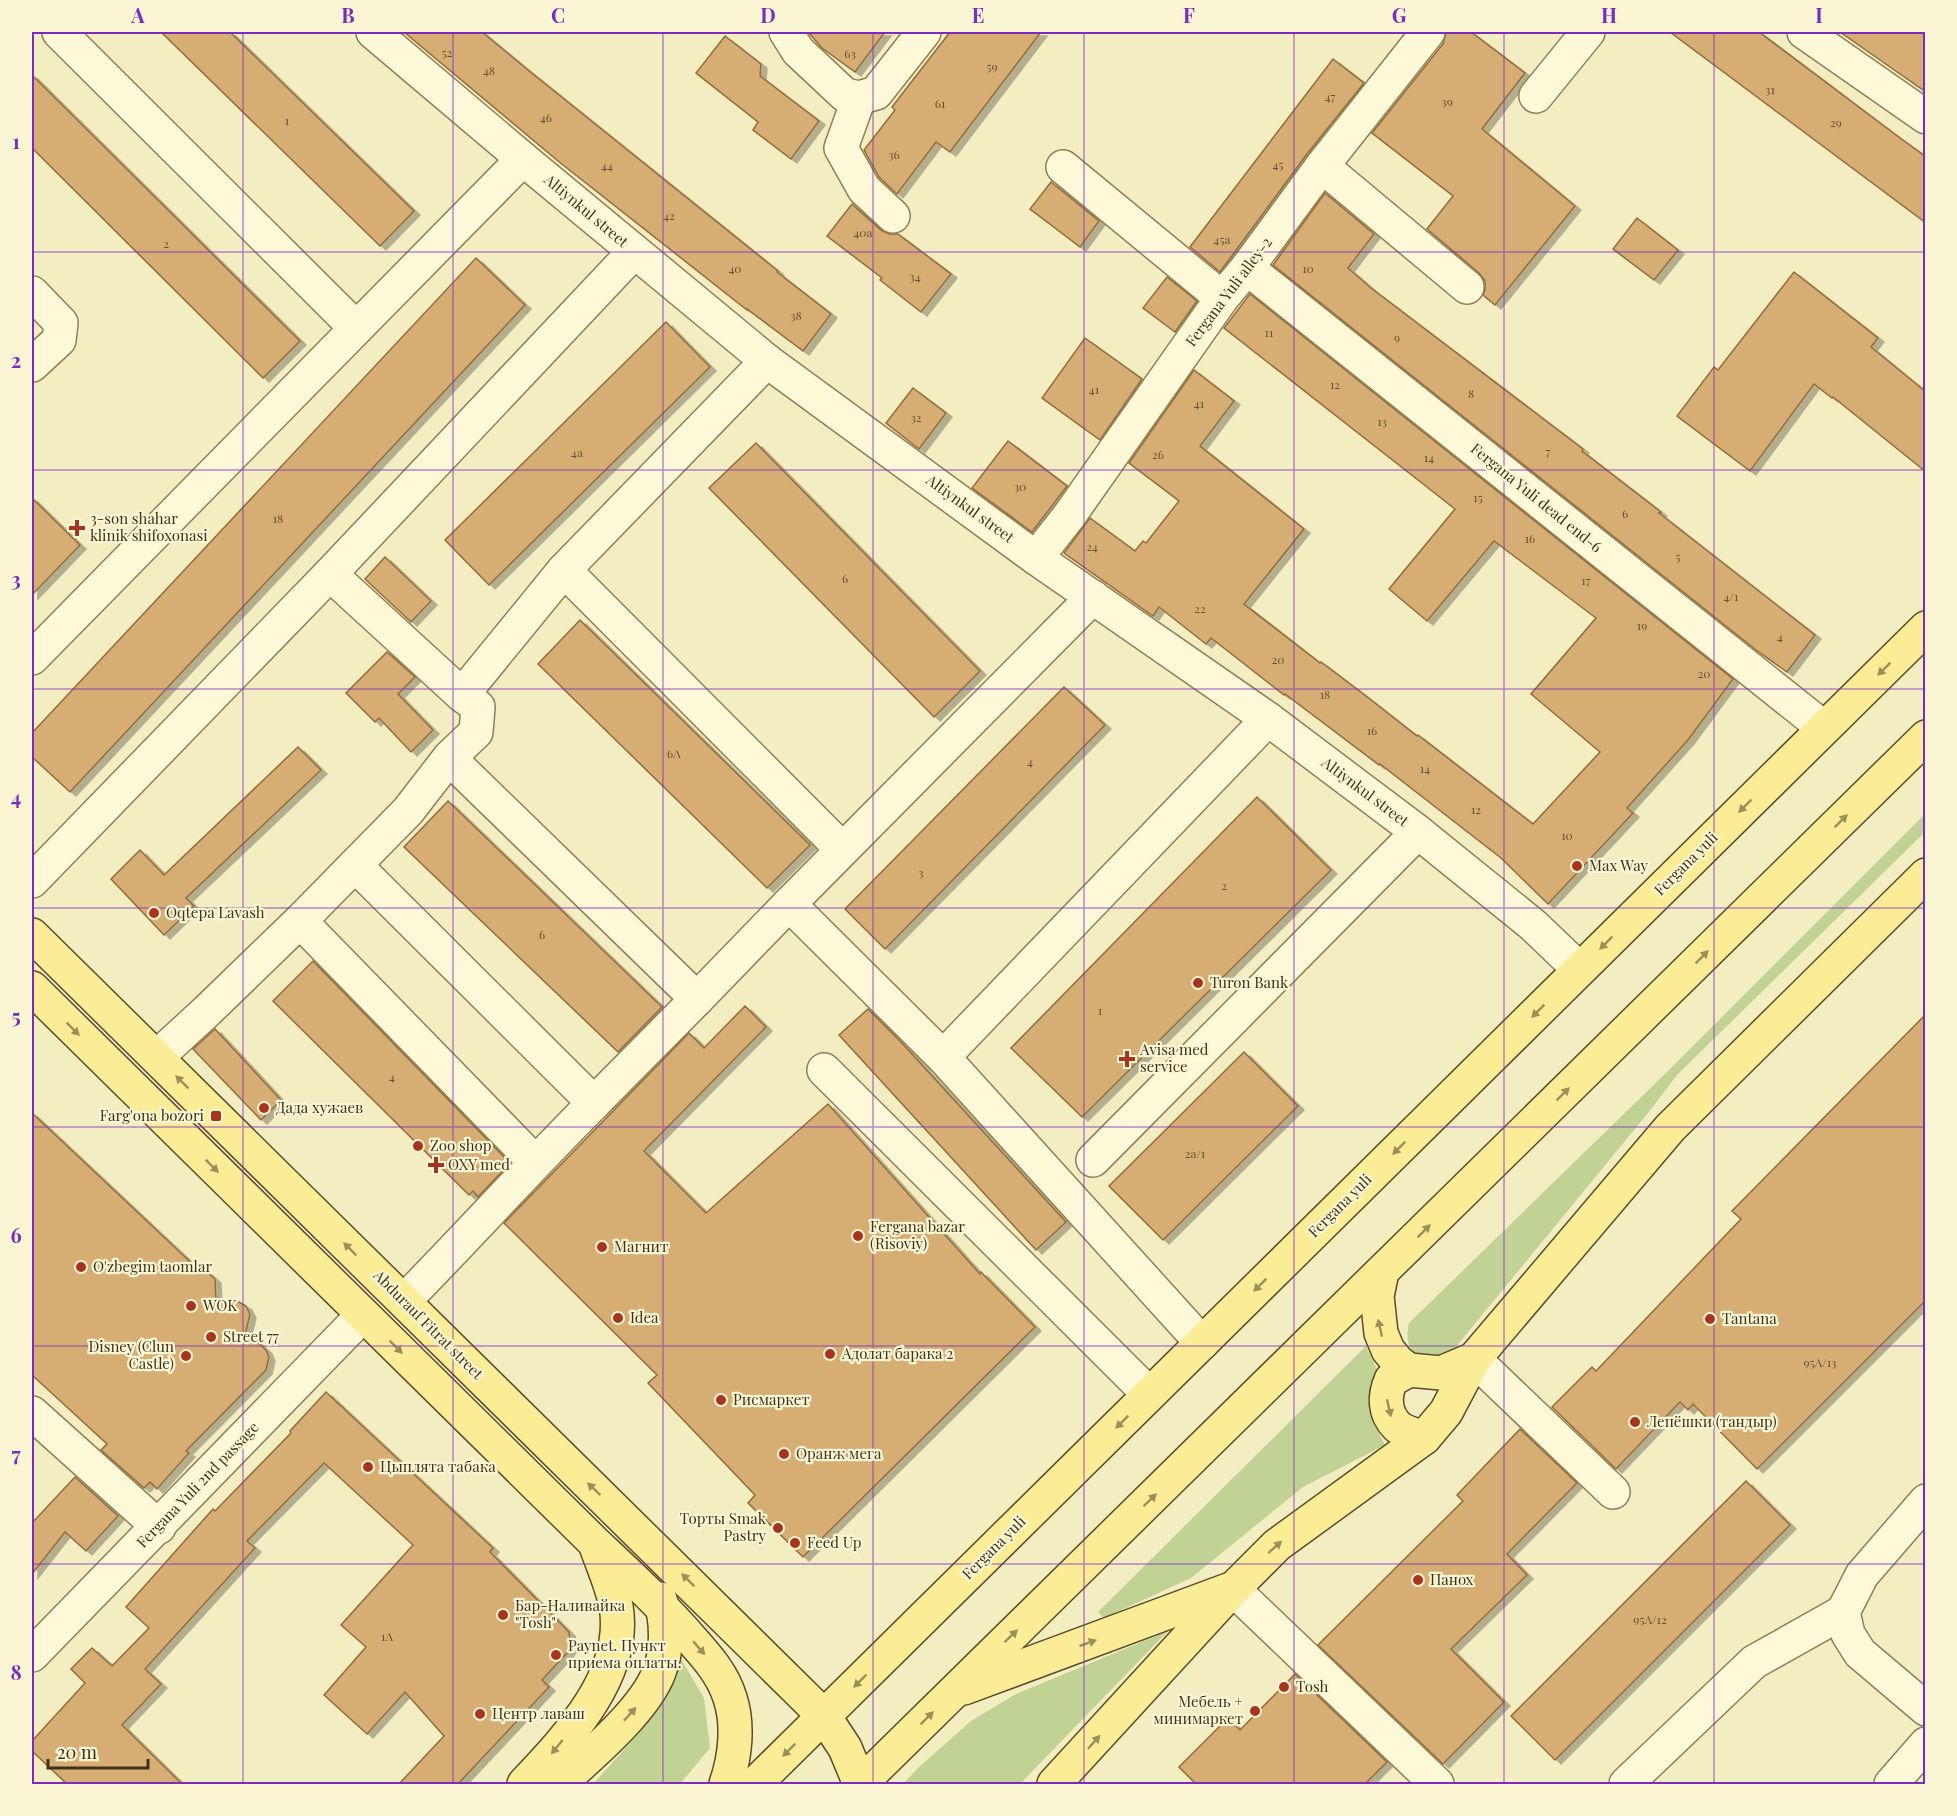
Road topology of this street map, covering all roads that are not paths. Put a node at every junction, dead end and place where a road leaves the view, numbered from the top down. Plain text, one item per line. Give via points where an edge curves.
1 (59, 32) edge
2 (373, 32) edge
3 (786, 32) edge
4 (924, 32) edge
5 (1428, 32) edge
6 (1588, 32) edge
7 (1804, 32) edge
8 (1536, 96) dead end
9 (859, 98) junction
10 (1926, 117) edge
11 (523, 159) junction
12 (1063, 166) dead end
13 (1322, 166) junction
14 (893, 216) dead end
15 (634, 252) junction
16 (1247, 268) junction
17 (1467, 287) dead end
18 (32, 293) edge
19 (1222, 298) junction
20 (355, 327) junction
21 (767, 361) junction
22 (32, 365) edge
23 (1036, 558) junction
24 (564, 570) junction
25 (330, 573) junction
26 (1093, 597) junction
27 (1926, 627) edge
28 (32, 658) edge
29 (462, 695) junction
30 (1268, 719) junction
31 (1824, 728) junction
32 (1926, 738) edge
33 (449, 758) junction
34 (1418, 832) junction
35 (842, 849) junction
36 (355, 865) junction
37 (1926, 875) edge
38 (32, 881) edge
39 (789, 904) junction
40 (300, 921) junction
41 (32, 935) edge
42 (1579, 969) junction
43 (32, 988) edge
44 (697, 999) junction
45 (943, 1057) junction
46 (156, 1058) junction
47 (824, 1070) dead end
48 (594, 1103) junction
49 (1093, 1160) dead end
50 (535, 1161) junction
51 (1382, 1272) junction
52 (396, 1294) junction
53 (363, 1315) junction
54 (1202, 1343) junction
55 (1474, 1359) junction
56 (1409, 1370) junction
57 (1149, 1394) junction
58 (32, 1413) edge
59 (1424, 1438) junction
60 (1613, 1492) dead end
61 (1924, 1504) edge
62 (159, 1527) junction
63 (636, 1529) junction
64 (594, 1542) junction
65 (1233, 1588) junction
66 (661, 1604) junction
67 (1843, 1612) junction
68 (32, 1655) edge
69 (954, 1692) junction
70 (1926, 1709) edge
71 (824, 1716) junction
72 (1926, 1744) edge
73 (860, 1784) edge
74 (524, 1785) edge
75 (559, 1785) edge
76 (726, 1785) edge
77 (754, 1785) edge
78 (1054, 1785) edge
79 (1437, 1785) edge
80 (1626, 1785) edge
81 (1891, 1785) edge

1 - 20 street
2 - 11 street, Altiynkul street
3 - 9 street via 798,51 845,95
4 - 9 street via 876,93
5 - 13 street, Fergana Yuli alley-2
6 - 8 street
7 - 10 street
9 - 14 street via 842,148 864,189
11 - 15 street, Altiynkul street
11 - 20 street
12 - 19 street
13 - 16 street, Fergana Yuli alley-2
13 - 17 street
15 - 21 street, Altiynkul street
15 - 25 street
16 - 19 street, Fergana Yuli alley-2
16 - 31 street, Fergana Yuli dead end-6
18 - 22 street via 61,323 59,340
19 - 23 street, Fergana Yuli alley-2
20 - 28 street
21 - 23 street, Altiynkul street
21 - 24 street
23 - 26 street, Altiynkul street
24 - 29 street
24 - 35 street
25 - 29 street
25 - 38 street
26 - 30 street, Altiynkul street
26 - 35 street
27 -> 31 main road, Fergana yuli
29 - 33 street via 478,707 476,732
30 - 34 street, Altiynkul street
30 - 45 street
31 -> 42 main road, Fergana yuli
51 -> 32 main road
33 - 36 street via 408,811
33 - 44 street
34 - 42 street, Altiynkul street via 1533,925
34 - 49 street
35 - 39 street
36 - 40 street
36 - 48 street
37 - 55 main road via 1670,1128
39 - 44 street
39 - 45 street
40 - 46 street
40 - 50 street
41 - 46 main road, Abdurauf Fitrat street
42 -> 54 main road, Fergana yuli
43 -> 53 main road
44 - 48 street
45 - 54 street
52 -> 46 main road, Abdurauf Fitrat street
47 - 57 street
48 - 50 street
50 - 52 street via 448,1257
56 -> 51 main road via 1388,1350 1381,1333 1377,1296
69 -> 51 main road
52 - 53 main road
63 -> 52 main road, Abdurauf Fitrat street
53 - 62 street, Fergana Yuli 2nd passage
53 -> 64 main road
54 - 57 main road, Fergana yuli
55 - 56 main road via 1441,1373
55 - 59 main road via 1446,1412
55 - 60 street
56 -> 59 main road via 1391,1380 1386,1405 1398,1428
57 -> 71 main road, Fergana yuli
58 - 62 street
65 -> 59 main road via 1276,1545
61 - 67 street via 1862,1575
62 - 68 street, Fergana Yuli 2nd passage
63 - 66 main road
71 -> 63 main road, Abdurauf Fitrat street
64 - 66 main road
64 -> 74 main road via 616,1607 615,1653 598,1693
69 -> 65 main road
78 -> 65 main road
65 - 79 street
75 -> 66 main road via 633,1712 659,1674 665,1637
66 -> 76 main road via 715,1667 731,1699 734,1749
67 - 70 street via 1848,1634 1860,1653
67 - 80 street via 1754,1662
73 -> 69 main road
71 - 73 main road, Abdurauf Fitrat street via 845,1748
71 -> 77 main road, Fergana yuli
72 - 81 street

